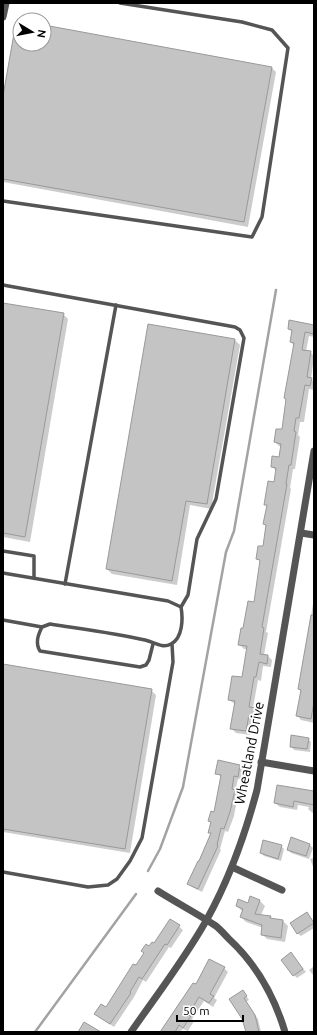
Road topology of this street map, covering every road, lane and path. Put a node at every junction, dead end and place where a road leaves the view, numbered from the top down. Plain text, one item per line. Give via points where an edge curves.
1 (6, 3) edge
2 (120, 3) edge
3 (3, 17) edge
4 (3, 201) edge
5 (3, 285) edge
6 (116, 306) junction
7 (314, 451) edge
8 (301, 533) junction
9 (314, 535) edge
10 (3, 551) edge
11 (3, 573) edge
12 (34, 578) junction
13 (65, 584) junction
14 (181, 607) junction
15 (3, 620) edge
16 (42, 627) junction
17 (153, 644) junction
18 (172, 644) junction
19 (261, 762) junction
20 (314, 772) edge
21 (232, 868) junction
22 (3, 872) edge
23 (282, 890) dead end
24 (158, 891) dead end
25 (206, 920) junction
26 (131, 1032) edge
27 (285, 1032) edge

1 - 3 street
2 - 4 lane via 242,22 272,30 288,48 262,217 252,237
5 - 6 lane
6 - 13 lane
6 - 14 lane via 235,327 244,338 216,499 197,539 188,595
7 - 8 street, Wheatland Drive
8 - 9 street
8 - 19 street, Wheatland Drive
10 - 12 lane via 34,556
11 - 12 lane
12 - 13 lane
13 - 14 lane via 168,602
14 - 18 lane via 181,627 178,637
15 - 16 lane
16 - 17 lane via 50,624
16 - 17 lane via 37,646 40,651 140,667 146,665
17 - 18 lane
18 - 22 lane via 173,662 142,838 118,879 108,885 88,887
19 - 20 street
19 - 21 street, Wheatland Drive via 247,827
21 - 23 street
21 - 25 street, Wheatland Drive
24 - 25 street
25 - 26 street, Wheatland Drive via 184,957
25 - 27 street via 240,948 256,969 271,993

